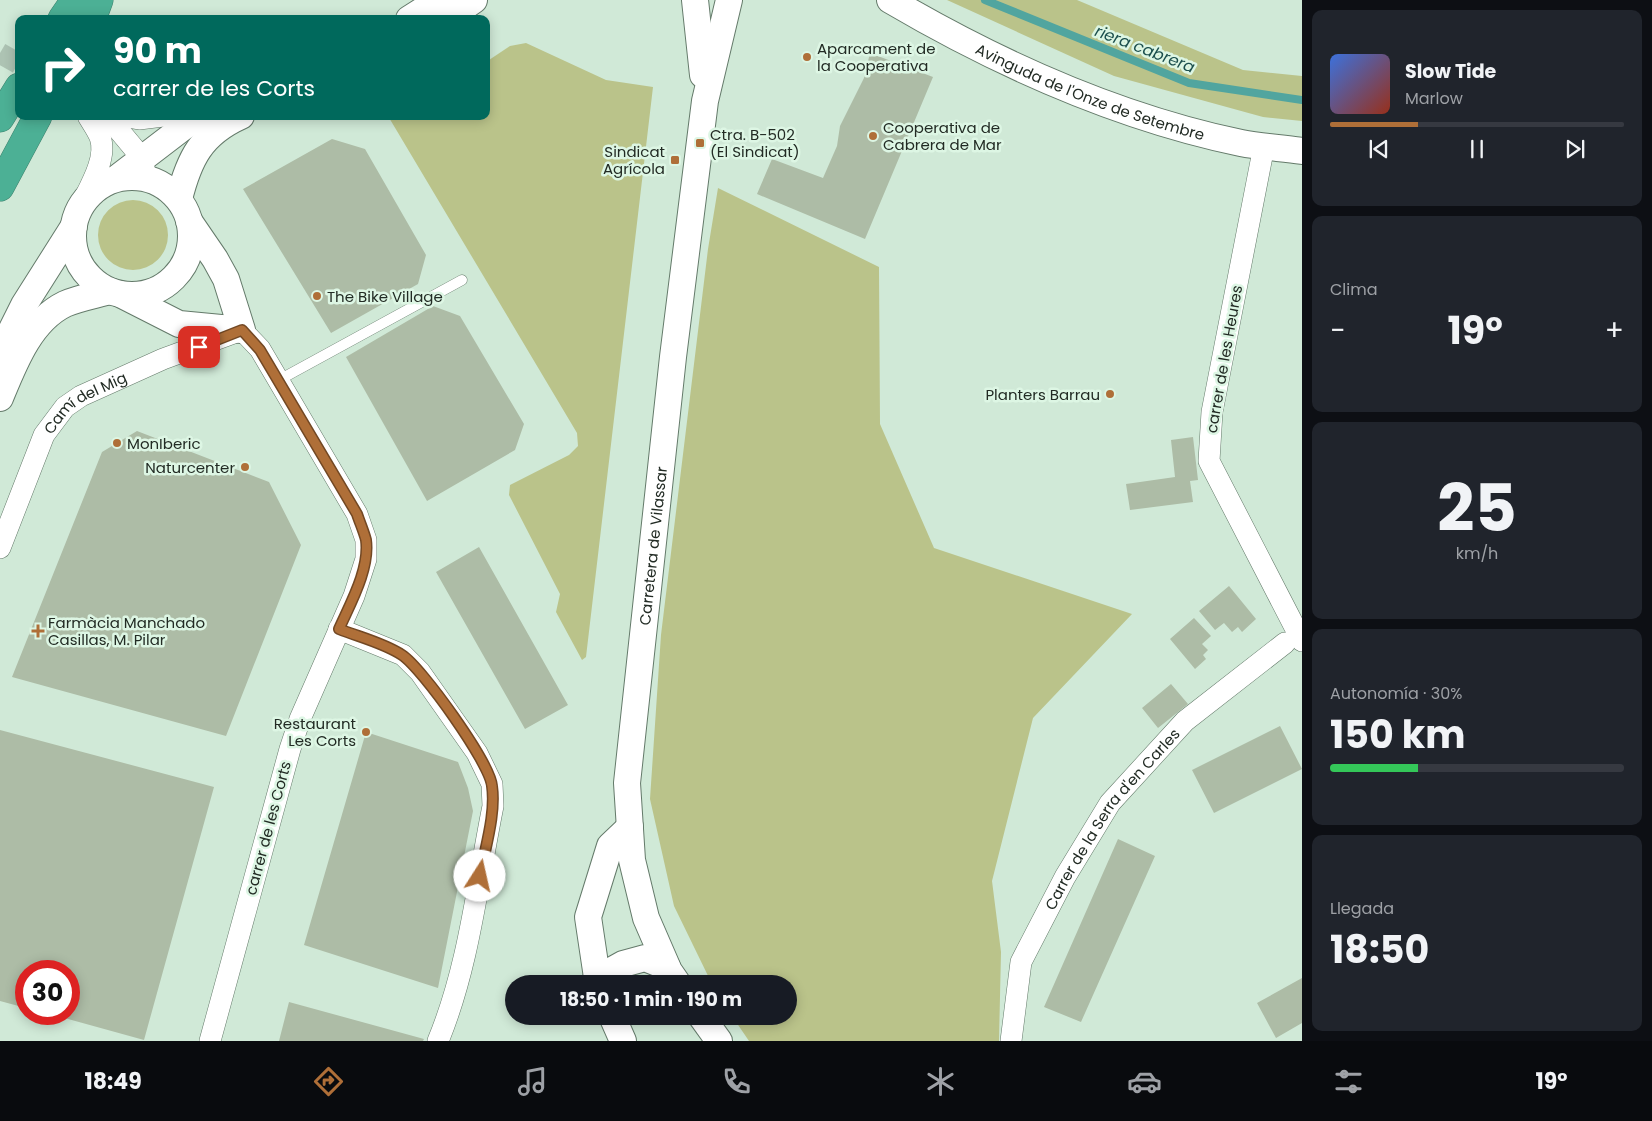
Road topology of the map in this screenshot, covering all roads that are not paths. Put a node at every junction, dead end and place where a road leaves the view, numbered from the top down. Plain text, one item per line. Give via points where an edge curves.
1 (75, 0) edge
2 (99, 0) edge
3 (439, 0) edge
4 (474, 0) edge
5 (695, 0) edge
6 (729, 0) edge
7 (890, 0) edge
8 (65, 15) edge
9 (93, 15) edge
10 (415, 15) edge
11 (453, 15) edge
12 (15, 94) edge
13 (705, 101) junction
14 (0, 118) edge
15 (36, 120) edge
16 (90, 120) edge
17 (107, 120) edge
18 (194, 120) edge
19 (234, 120) edge
20 (1264, 146) junction
21 (1302, 150) edge
22 (144, 168) junction
23 (0, 186) edge
24 (184, 210) junction
25 (77, 216) junction
26 (462, 280) dead end
27 (115, 292) junction
28 (242, 330) junction
29 (0, 353) edge
30 (279, 380) junction
31 (0, 398) edge
32 (0, 548) edge
33 (339, 629) junction
34 (1294, 642) edge
35 (630, 827) junction
36 (596, 975) edge
37 (606, 975) edge
38 (672, 975) edge
39 (673, 975) edge
40 (616, 1025) edge
41 (707, 1025) edge
42 (210, 1041) edge
43 (438, 1041) edge
44 (623, 1041) edge
45 (718, 1041) edge
46 (1011, 1041) edge

1 - 8 highway
2 - 9 highway
3 - 10 street
4 - 11 street
5 - 13 street
6 - 13 street
7 - 20 street, Avinguda de l'Onze de Setembre via 954,36 1069,91 1150,120
12 - 14 highway
13 - 35 street, Carretera de Vilassar via 673,357 627,783
15 - 23 highway
16 - 25 street via 101,138 101,152 99,166
17 - 22 street
18 - 22 street
19 - 24 street via 210,134 195,153 185,174
20 - 21 street, Avinguda de l'Onze de Setembre
20 - 34 street, carrer de les Heures via 1212,412 1209,461
22 - 24 street via 168,188
22 - 25 street via 100,186
24 - 27 street via 190,249 183,266 171,280 147,293
24 - 28 street via 226,279
25 - 27 street via 73,243 78,261 88,276
25 - 29 street via 24,305
26 - 30 lane
27 - 28 street via 179,324
27 - 31 street via 66,304 48,314 34,330
28 - 30 street, carrer de les Corts via 260,350
28 - 32 street, Camí del Mig via 162,359 81,396 65,407 44,435
30 - 33 street, carrer de les Corts via 357,514 366,540 366,559
33 - 42 street, carrer de les Corts via 290,749
33 - 43 street via 403,655 420,672 477,753 492,784 492,806 468,944 454,998
34 - 46 street, Carrer de la Serra d'en Carles via 1185,721 1110,803 1065,877 1021,962
35 - 36 street via 610,846 588,917
35 - 39 street, Carretera de Vilassar via 632,860 646,918
37 - 38 street via 623,964 646,958
40 - 44 street
41 - 45 street

